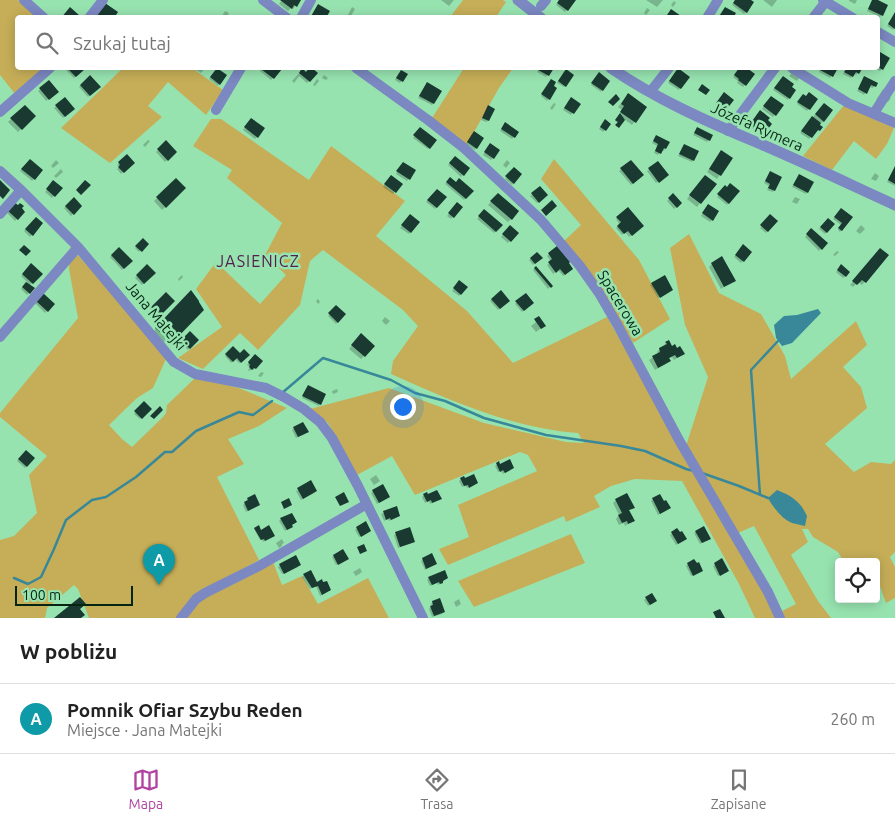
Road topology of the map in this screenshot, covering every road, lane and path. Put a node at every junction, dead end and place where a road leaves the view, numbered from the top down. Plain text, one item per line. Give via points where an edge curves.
1 (24, 0) edge
2 (103, 0) edge
3 (263, 0) edge
4 (311, 0) edge
5 (518, 0) edge
6 (718, 0) edge
7 (825, 1) edge
8 (543, 8) edge
9 (275, 14) edge
10 (41, 15) edge
11 (91, 15) edge
12 (303, 15) edge
13 (709, 15) edge
14 (815, 15) edge
15 (848, 15) edge
16 (880, 33) edge
17 (895, 42) edge
18 (48, 70) edge
19 (240, 70) edge
20 (359, 70) edge
21 (615, 70) edge
22 (667, 70) edge
23 (774, 70) edge
24 (795, 70) edge
25 (895, 81) edge
26 (650, 92) junction
27 (216, 110) dead end
28 (0, 112) edge
29 (874, 113) junction
30 (895, 123) edge
31 (728, 131) junction
32 (0, 171) edge
33 (21, 190) junction
34 (895, 205) edge
35 (0, 214) edge
36 (78, 247) junction
37 (0, 337) edge
38 (366, 504) junction
39 (182, 618) edge
40 (423, 618) edge
41 (780, 618) edge

1 - 10 street
2 - 11 street
3 - 9 street
4 - 12 street
5 - 8 street
6 - 13 street
7 - 14 street
7 - 15 street
16 - 17 street
18 - 28 street
19 - 27 street
20 - 41 street, Spacerowa via 464,148 541,220 580,266 618,324 679,440
21 - 26 street, Józefa Rymera
22 - 26 street
23 - 31 street
24 - 29 street via 848,103
25 - 29 street
26 - 31 street, Józefa Rymera
29 - 30 street
31 - 34 street, Józefa Rymera
32 - 33 street, Jana Matejki
33 - 35 street
33 - 36 street, Jana Matejki
36 - 37 street
36 - 38 street, Jana Matejki via 174,362 195,374 266,388 320,422 332,438
38 - 39 street via 205,593 196,599
38 - 40 street, Jana Matejki

